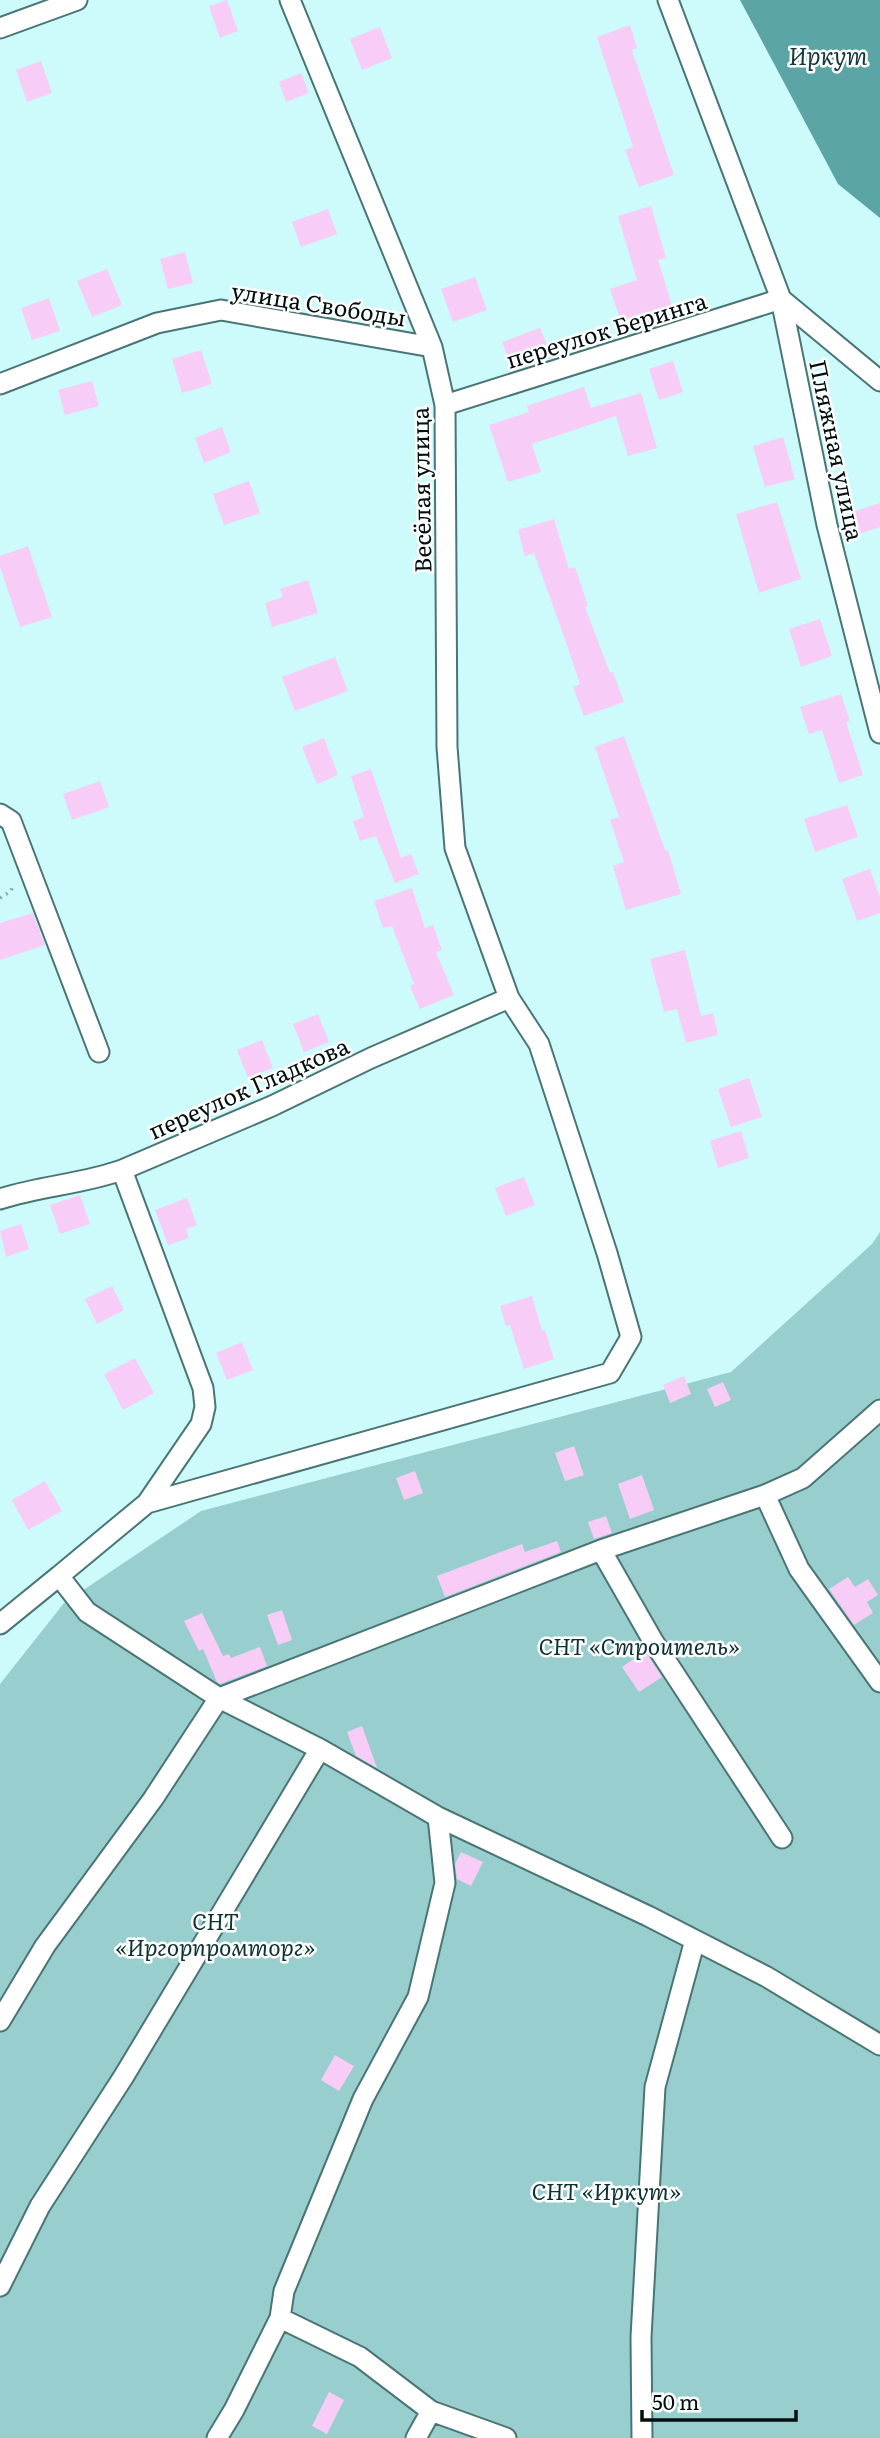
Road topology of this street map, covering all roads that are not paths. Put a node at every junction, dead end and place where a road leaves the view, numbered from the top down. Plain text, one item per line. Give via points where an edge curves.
1 (77, 0) edge
2 (290, 0) edge
3 (668, 0) edge
4 (0, 28) edge
5 (782, 299) junction
6 (432, 347) junction
7 (880, 381) edge
8 (0, 384) edge
9 (445, 405) junction
10 (880, 733) edge
11 (0, 814) edge
12 (509, 998) junction
13 (99, 1052) dead end
14 (122, 1170) junction
15 (0, 1199) edge
16 (880, 1410) edge
17 (765, 1495) junction
18 (147, 1503) junction
19 (601, 1550) junction
20 (59, 1576) junction
21 (0, 1624) edge
22 (880, 1682) edge
23 (219, 1698) junction
24 (320, 1749) junction
25 (438, 1817) junction
26 (782, 1838) dead end
27 (695, 1940) junction
28 (0, 2021) edge
29 (880, 2045) edge
30 (0, 2286) edge
31 (280, 2318) junction
32 (431, 2411) junction
33 (217, 2438) edge
34 (416, 2438) edge
35 (506, 2438) edge
36 (642, 2438) edge

1 - 4 street
2 - 6 street, Весёлая улица
3 - 5 street, Пляжная улица
5 - 7 street, Пляжная улица
5 - 9 street, переулок Беринга
5 - 10 street, Пляжная улица via 827,525
6 - 8 street, улица Свободы via 221,310 157,323
6 - 9 street, Весёлая улица
9 - 12 street, Весёлая улица via 447,747 455,848
11 - 13 street via 12,821
12 - 14 street, переулок Гладкова
12 - 18 street, Весёлая улица via 538,1044 631,1337 610,1373
14 - 15 street, переулок Гладкова
14 - 18 street via 203,1388 205,1407 201,1424
16 - 17 street via 803,1478
17 - 19 street
17 - 22 street via 799,1569
18 - 20 street
19 - 23 street
19 - 26 street via 653,1641
20 - 21 street
20 - 23 street via 87,1612
23 - 24 street
23 - 28 street via 153,1799 45,1945
24 - 25 street
24 - 30 street via 124,2076 40,2206
25 - 27 street
25 - 31 street via 445,1883 418,1997 363,2099 284,2291
27 - 29 street
27 - 36 street via 655,2087 641,2337
31 - 32 street via 360,2357
31 - 33 street
32 - 34 street
32 - 35 street

